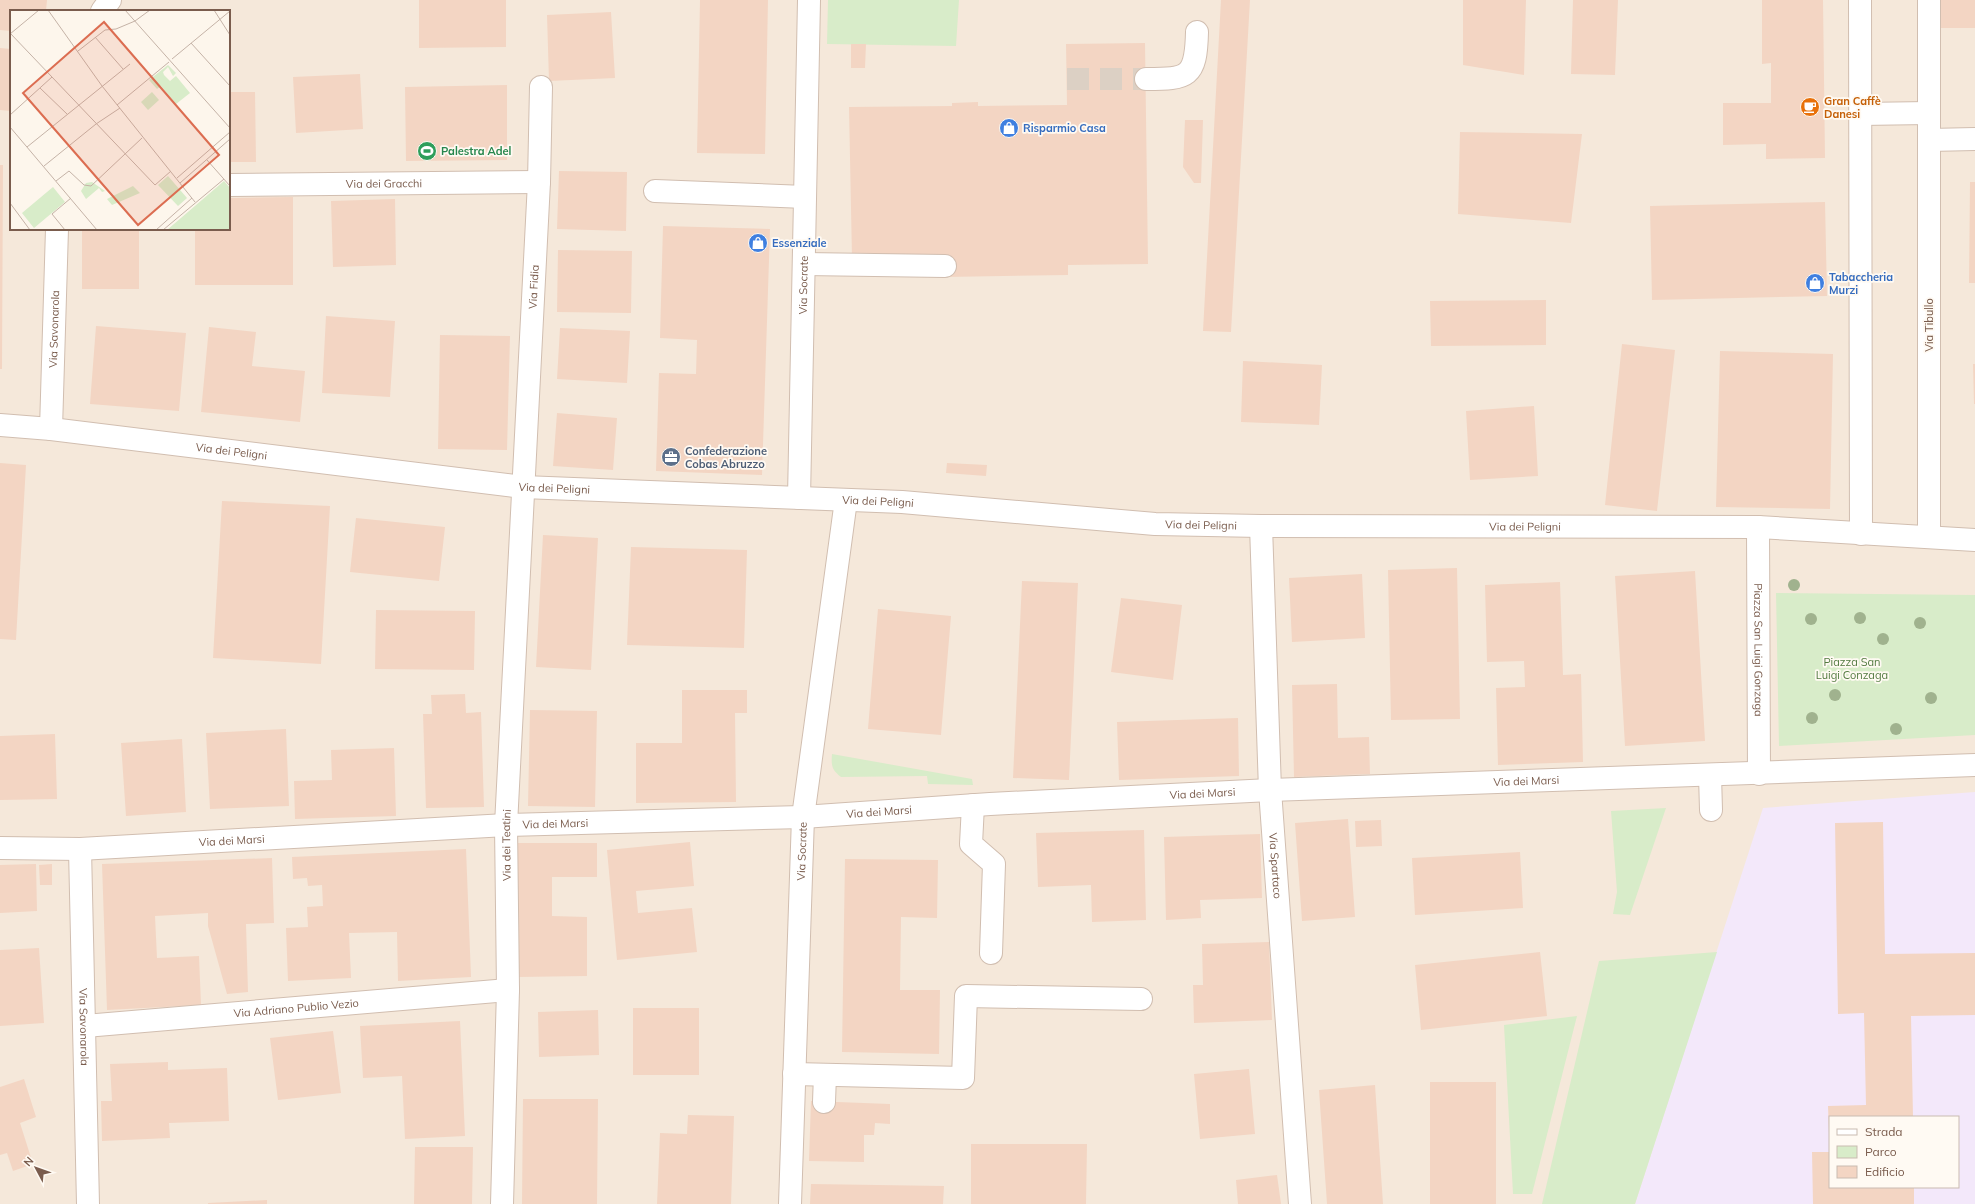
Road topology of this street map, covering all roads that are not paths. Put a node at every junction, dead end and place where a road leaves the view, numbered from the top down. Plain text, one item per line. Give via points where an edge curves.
1 (110, 0) edge
2 (809, 0) edge
3 (1860, 0) edge
4 (1929, 0) edge
5 (103, 10) edge
6 (1197, 32) dead end
7 (1146, 79) tunnel mouth
8 (541, 87) dead end
9 (1929, 113) junction
10 (1860, 114) junction
11 (1975, 139) edge
12 (1929, 140) junction
13 (539, 182) junction
14 (230, 185) edge
15 (655, 191) dead end
16 (805, 197) junction
17 (57, 230) edge
18 (804, 264) junction
19 (945, 266) dead end
20 (0, 425) edge
21 (51, 429) junction
22 (523, 487) junction
23 (799, 498) junction
24 (846, 500) junction
25 (1261, 526) junction
26 (1758, 527) junction
27 (1861, 534) junction
28 (1928, 537) junction
29 (1975, 540) edge
30 (1975, 765) edge
31 (1759, 774) junction
32 (1710, 775) junction
33 (1270, 790) junction
34 (981, 805) junction
35 (1711, 810) dead end
36 (803, 817) junction
37 (506, 825) junction
38 (0, 848) edge
39 (80, 849) junction
40 (991, 953) dead end
41 (508, 990) junction
42 (1141, 999) dead end
43 (85, 1026) junction
44 (794, 1074) junction
45 (825, 1075) junction
46 (824, 1102) dead end
47 (88, 1204) edge
48 (502, 1204) edge
49 (790, 1204) edge
50 (1300, 1204) edge

1 - 5 street
2 - 16 street, Via Socrate
3 - 10 street
4 - 9 street, Via Tibullo
6 - 7 street via 1197,54 1183,76 1175,79
8 - 13 street, Via Fidia
9 - 10 street
9 - 12 street, Via Tibullo
10 - 27 street
11 - 12 street
12 - 28 street, Via Tibullo
13 - 14 street, Via dei Gracchi
13 - 22 street, Via Fidia
15 - 16 street
16 - 18 street, Via Socrate
17 - 21 street, Via Savonarola
18 - 19 street
18 - 23 street, Via Socrate
20 - 21 street, Via dei Peligni
21 - 22 street, Via dei Peligni
22 - 23 street, Via dei Peligni
22 - 37 street, Via dei Teatini
23 - 24 street, Via dei Peligni
24 - 25 street, Via dei Peligni via 902,502 1155,524
24 - 36 street, Via Socrate
25 - 26 street, Via dei Peligni
25 - 33 street, Via Spartaco
26 - 27 street
26 - 31 street, Piazza San Luigi Gonzaga
27 - 28 street
28 - 29 street
30 - 31 street
31 - 32 street, Via dei Marsi
32 - 33 street, Via dei Marsi
32 - 35 street
33 - 34 street, Via dei Marsi
33 - 50 street, Via Spartaco
34 - 36 street, Via dei Marsi
34 - 40 street via 971,844 994,864
36 - 37 street, Via dei Marsi
36 - 44 street, Via Socrate
37 - 39 street, Via dei Marsi
37 - 41 street, Via dei Teatini
38 - 39 street, Via dei Marsi
39 - 43 street, Via Savonarola
41 - 43 street, Via Adriano Publio Vezio
41 - 48 street, Via dei Teatini
42 - 45 street via 966,996 963,1078
43 - 47 street, Via Savonarola
44 - 45 street
44 - 49 street, Via Socrate
45 - 46 street

